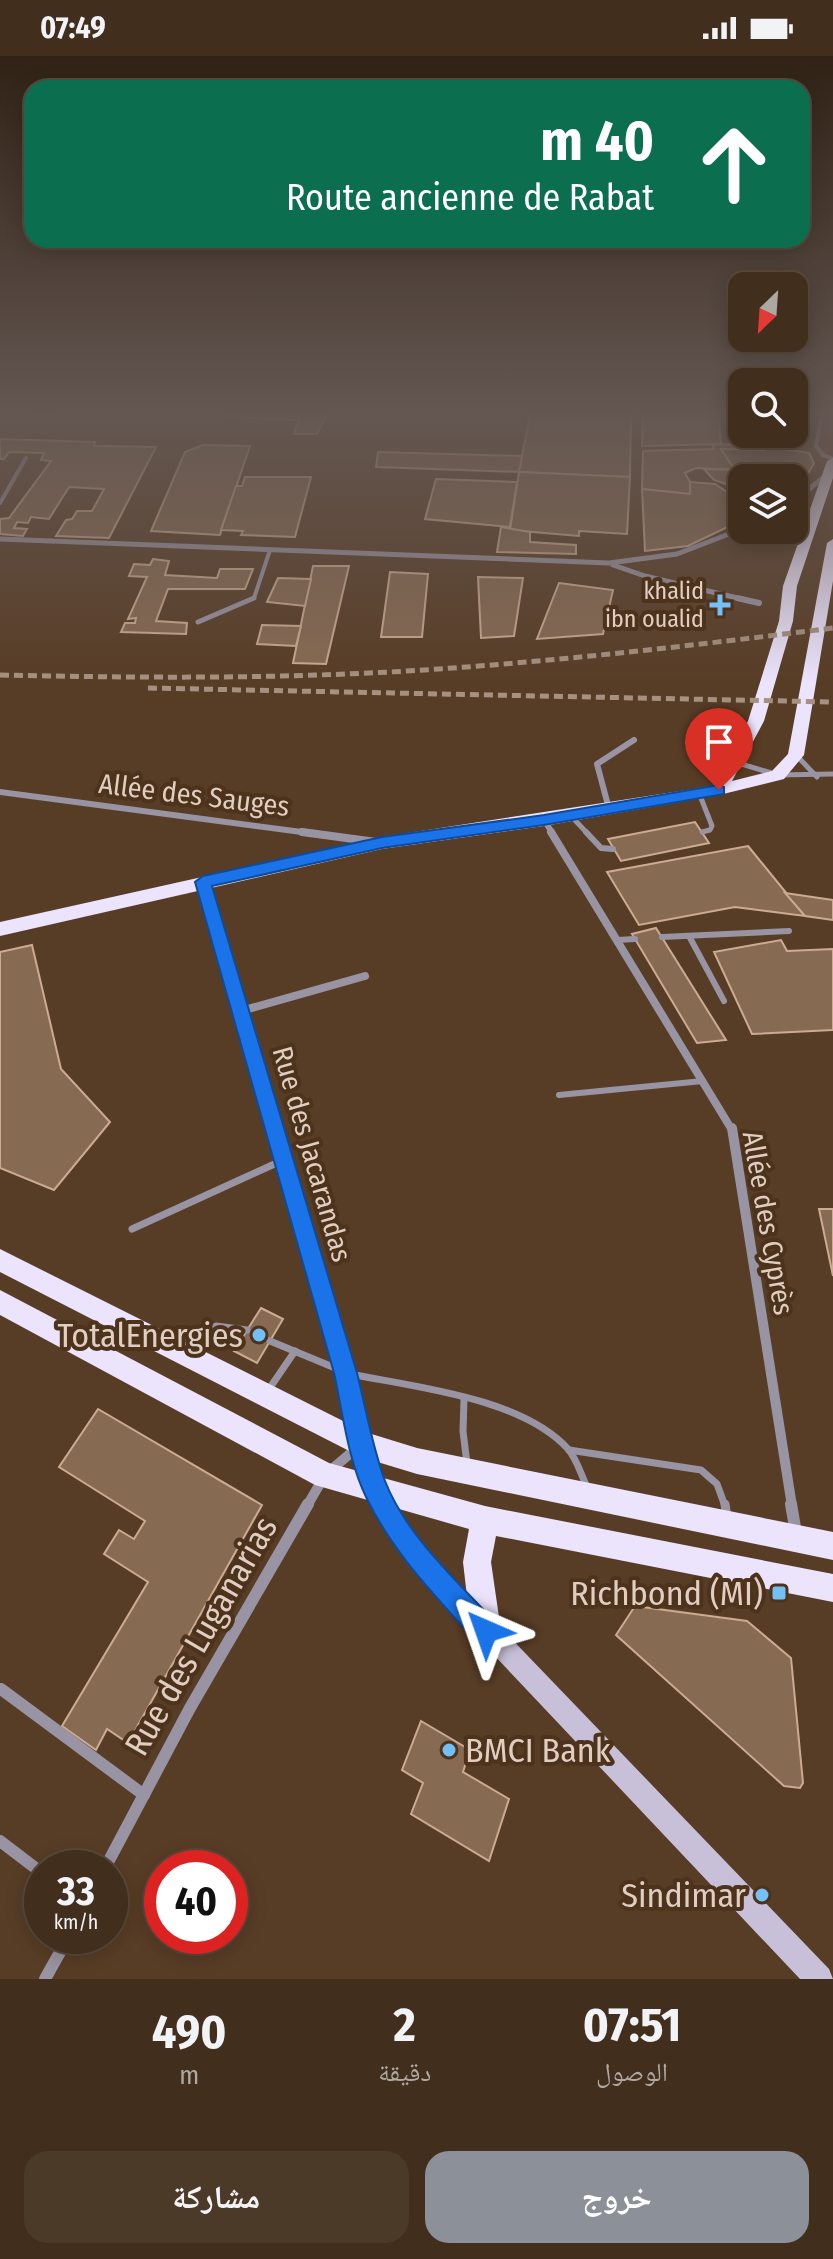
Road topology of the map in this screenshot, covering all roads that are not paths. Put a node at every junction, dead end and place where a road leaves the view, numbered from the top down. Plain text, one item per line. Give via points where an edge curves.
1 (819, 504) edge
2 (728, 536) edge
3 (0, 539) edge
4 (833, 543) edge
5 (270, 550) junction
6 (609, 563) junction
7 (759, 603) dead end
8 (198, 622) dead end
9 (634, 740) dead end
10 (796, 755) junction
11 (732, 761) junction
12 (833, 774) edge
13 (778, 775) junction
14 (817, 777) junction
15 (719, 790) junction
16 (0, 792) edge
17 (699, 793) junction
18 (609, 809) junction
19 (570, 816) junction
20 (544, 820) junction
21 (702, 832) dead end
22 (382, 843) junction
23 (613, 849) dead end
24 (203, 882) junction
25 (0, 929) edge
26 (789, 931) dead end
27 (689, 936) junction
28 (662, 937) dead end
29 (635, 939) dead end
30 (617, 940) junction
31 (365, 976) dead end
32 (724, 1001) dead end
33 (241, 1011) junction
34 (703, 1081) junction
35 (559, 1095) dead end
36 (284, 1159) junction
37 (132, 1229) dead end
38 (0, 1260) edge
39 (0, 1302) edge
40 (247, 1330) dead end
41 (270, 1341) dead end
42 (166, 1345) junction
43 (295, 1351) junction
44 (346, 1373) junction
45 (265, 1395) junction
46 (464, 1399) junction
47 (361, 1444) junction
48 (569, 1450) junction
49 (468, 1472) junction
50 (325, 1475) junction
51 (376, 1491) junction
52 (593, 1498) junction
53 (485, 1520) junction
54 (728, 1525) junction
55 (797, 1539) junction
56 (833, 1546) edge
57 (833, 1588) edge
58 (486, 1631) junction
59 (1, 1689) edge
60 (144, 1795) junction
61 (0, 1841) edge
62 (115, 1850) edge
63 (24, 1859) edge
64 (59, 1954) edge
65 (45, 1979) edge
66 (819, 1979) edge

1 - 11 main road via 790,586 786,621 756,721
2 - 6 street via 683,555
3 - 5 street
4 - 10 main road
5 - 6 street
5 - 8 lane via 254,598
6 - 7 street
9 - 18 street via 597,764
10 - 13 main road
10 - 14 lane
11 - 13 lane
11 - 15 main road
12 - 14 lane
13 - 14 lane
13 - 15 main road
15 - 17 main road
16 - 22 street, Allée des Sauges
17 - 18 main road
17 - 21 lane via 712,826
18 - 19 main road
19 - 20 main road
19 - 23 lane via 601,848
20 - 22 main road
20 - 30 street, Allée des Cyprès
22 - 24 main road
24 - 25 main road
24 - 33 street, Rue des Jacarandas
26 - 27 lane
27 - 28 lane
27 - 32 lane
29 - 30 lane
30 - 34 street, Allée des Cyprès
31 - 33 street
33 - 36 street, Rue des Jacarandas
34 - 35 lane
34 - 55 street, Allée des Cyprès via 732,1129
36 - 37 lane
36 - 44 street, Rue des Jacarandas
38 - 42 main road
39 - 50 main road
40 - 42 lane via 216,1326
41 - 43 lane
42 - 45 main road
43 - 44 lane
43 - 45 lane
44 - 46 lane
44 - 47 street, Rue des Jacarandas
45 - 47 main road
46 - 48 lane via 539,1425
46 - 49 lane
47 - 49 main road
47 - 50 street, Rue des Luganarias
47 - 51 street, Rue des Jacarandas
48 - 52 lane
48 - 54 lane via 701,1470 714,1477 723,1494
49 - 52 main road
50 - 51 main road
50 - 60 street, Rue des Luganarias
51 - 53 main road
51 - 58 street, Rue des Jacarandas via 415,1555
52 - 54 main road
53 - 57 main road
53 - 58 main road via 477,1562
54 - 55 main road
55 - 56 main road
58 - 66 street, Rue des Jacarandas
59 - 60 street
60 - 62 street, Rue des Luganarias
61 - 63 street
64 - 65 street

